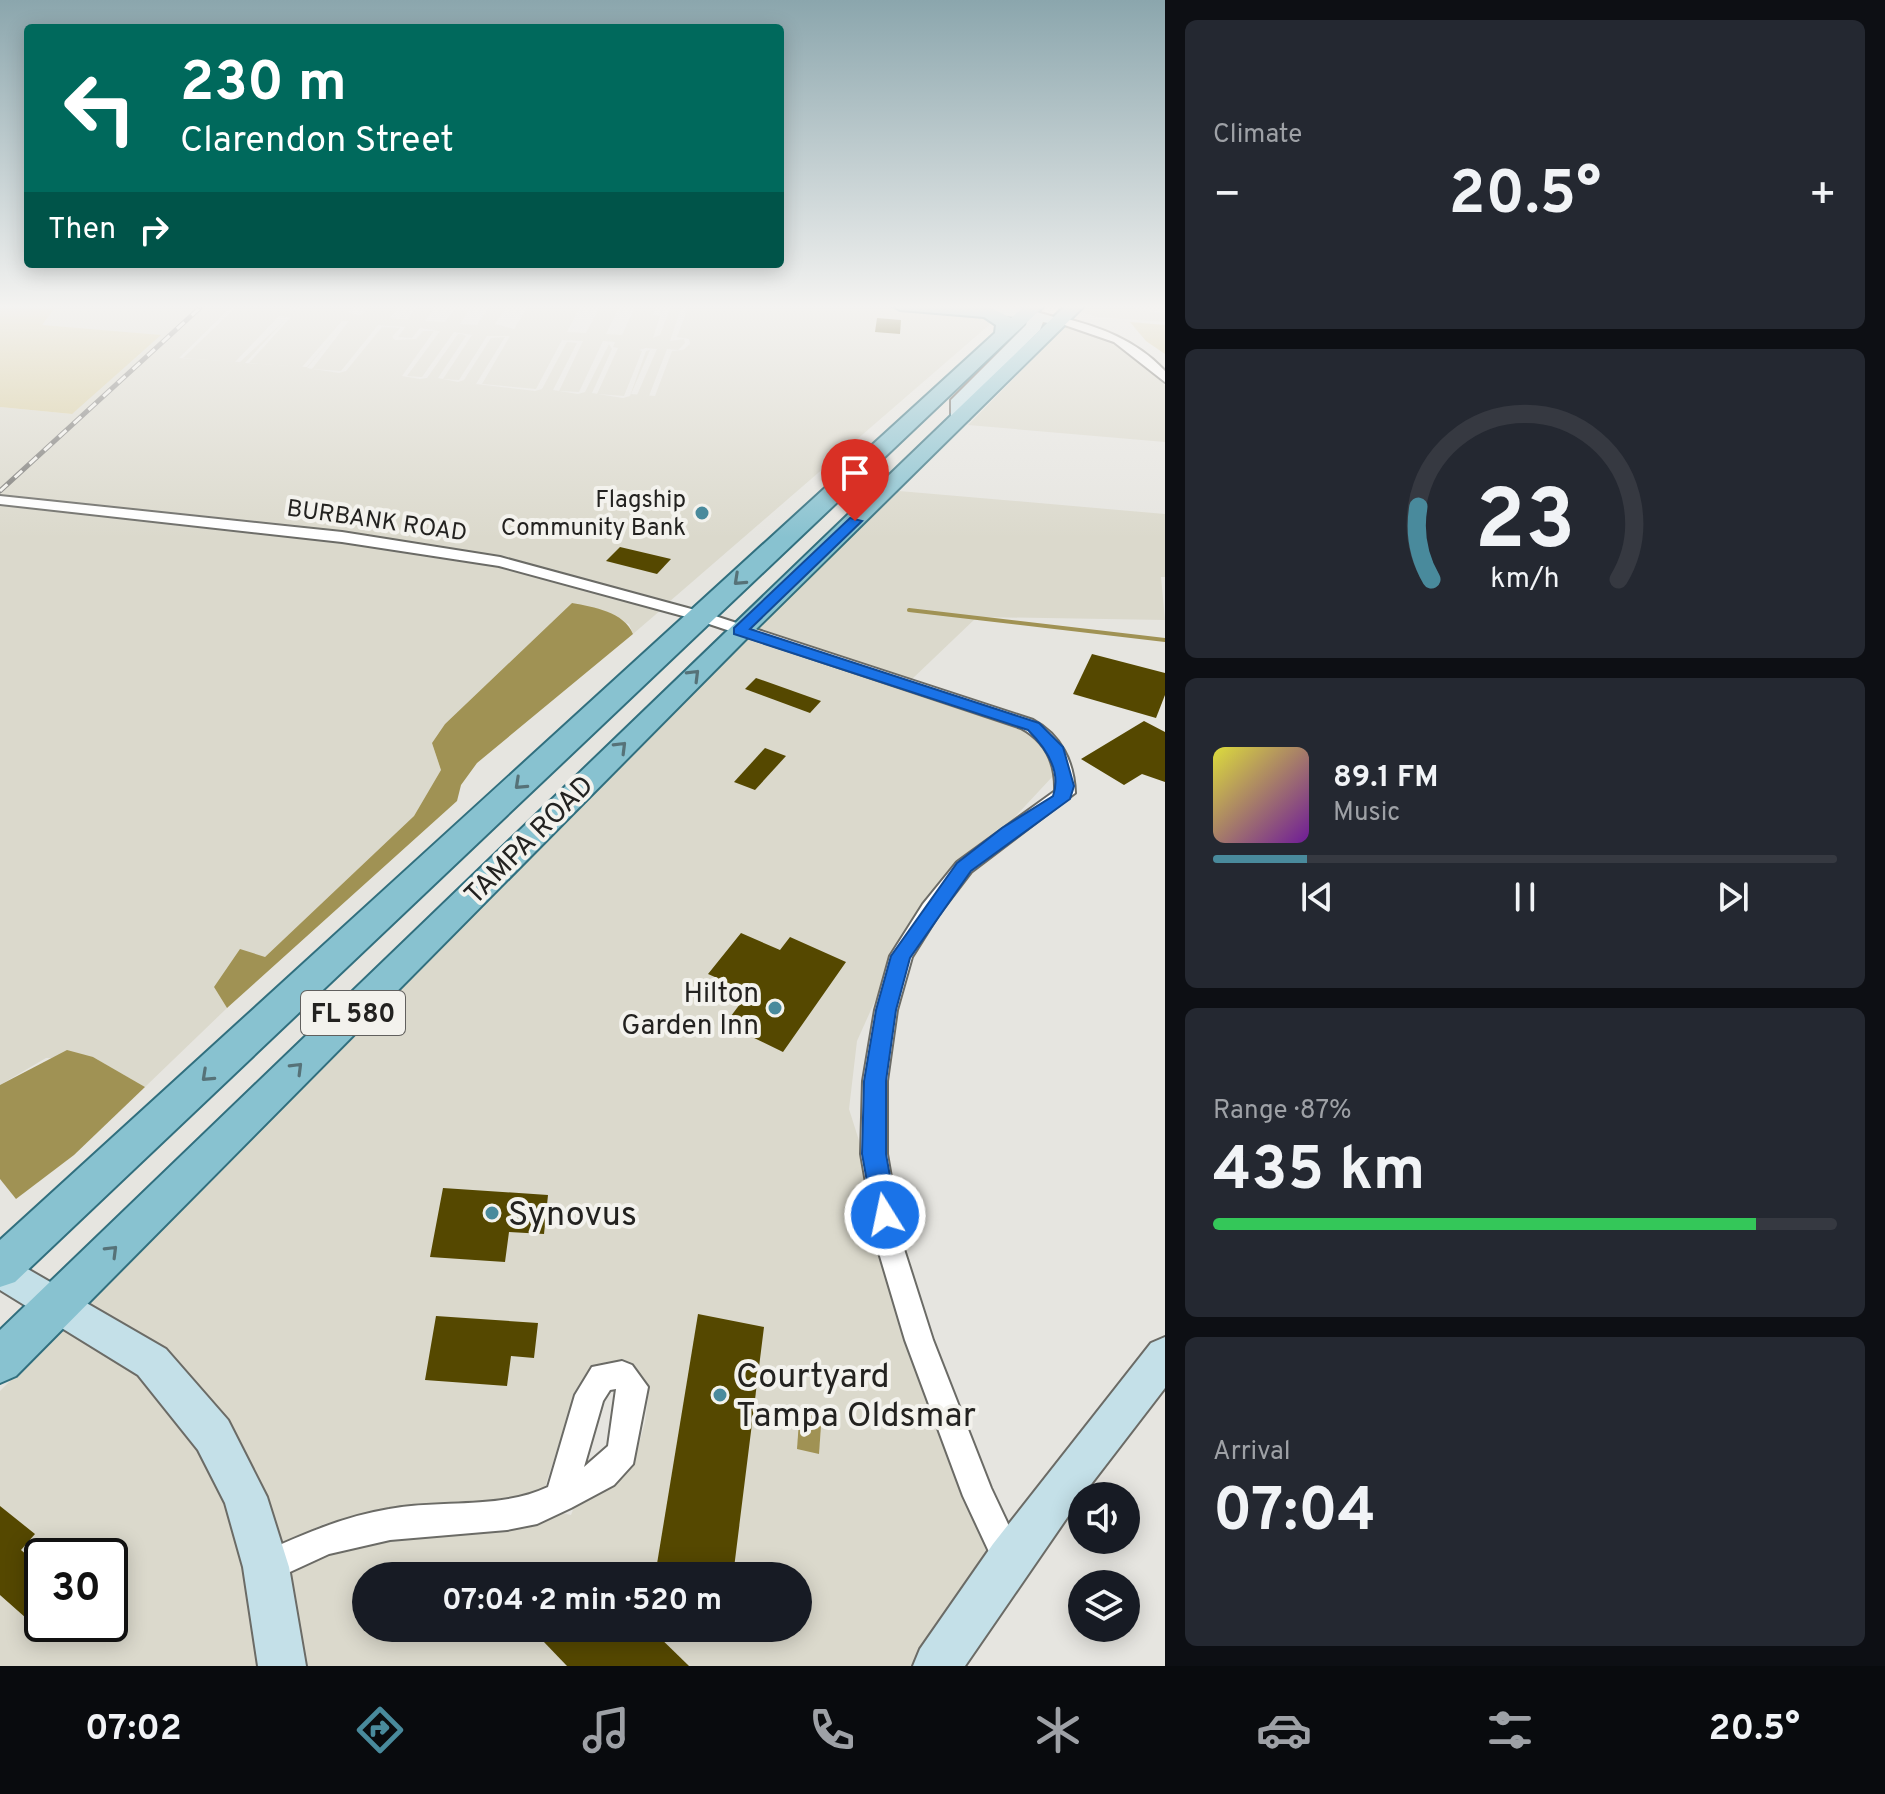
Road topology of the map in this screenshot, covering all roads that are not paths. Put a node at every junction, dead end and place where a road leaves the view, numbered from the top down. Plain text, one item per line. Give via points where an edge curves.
1 (952, 383) edge
2 (987, 383) edge
3 (905, 426) junction
4 (0, 500) edge
5 (855, 521) junction
6 (700, 616) junction
7 (739, 631) junction
8 (0, 1269) edge
9 (57, 1306) junction
10 (1165, 1356) edge
11 (0, 1361) edge
12 (560, 1497) dead end
13 (1009, 1560) junction
14 (266, 1567) junction
15 (282, 1666) edge
16 (937, 1666) edge

1 - 3 main road, TAMPA ROAD / FL 580
2 - 5 main road, TAMPA ROAD / FL 580 via 960,419
3 - 5 main road via 916,440 868,490
3 -> 6 main road, TAMPA ROAD / FL 580
4 - 6 street, BURBANK ROAD via 446,552 567,578
5 - 7 main road, TAMPA ROAD / FL 580
6 - 7 street, BURBANK ROAD
6 -> 8 main road, TAMPA ROAD / FL 580
9 -> 7 main road, TAMPA ROAD / FL 580
7 - 13 street, BURBANK ROAD via 1034,727 1055,747 1062,770 1066,786 1061,799 964,867 901,956 875,1081 874,1154 890,1246 919,1340
8 - 9 street
9 - 11 main road, TAMPA ROAD / FL 580
9 - 14 street via 152,1362 213,1435 245,1497
10 - 13 street
12 - 14 street via 507,1514 390,1524 340,1536
13 - 16 street
14 - 15 street

